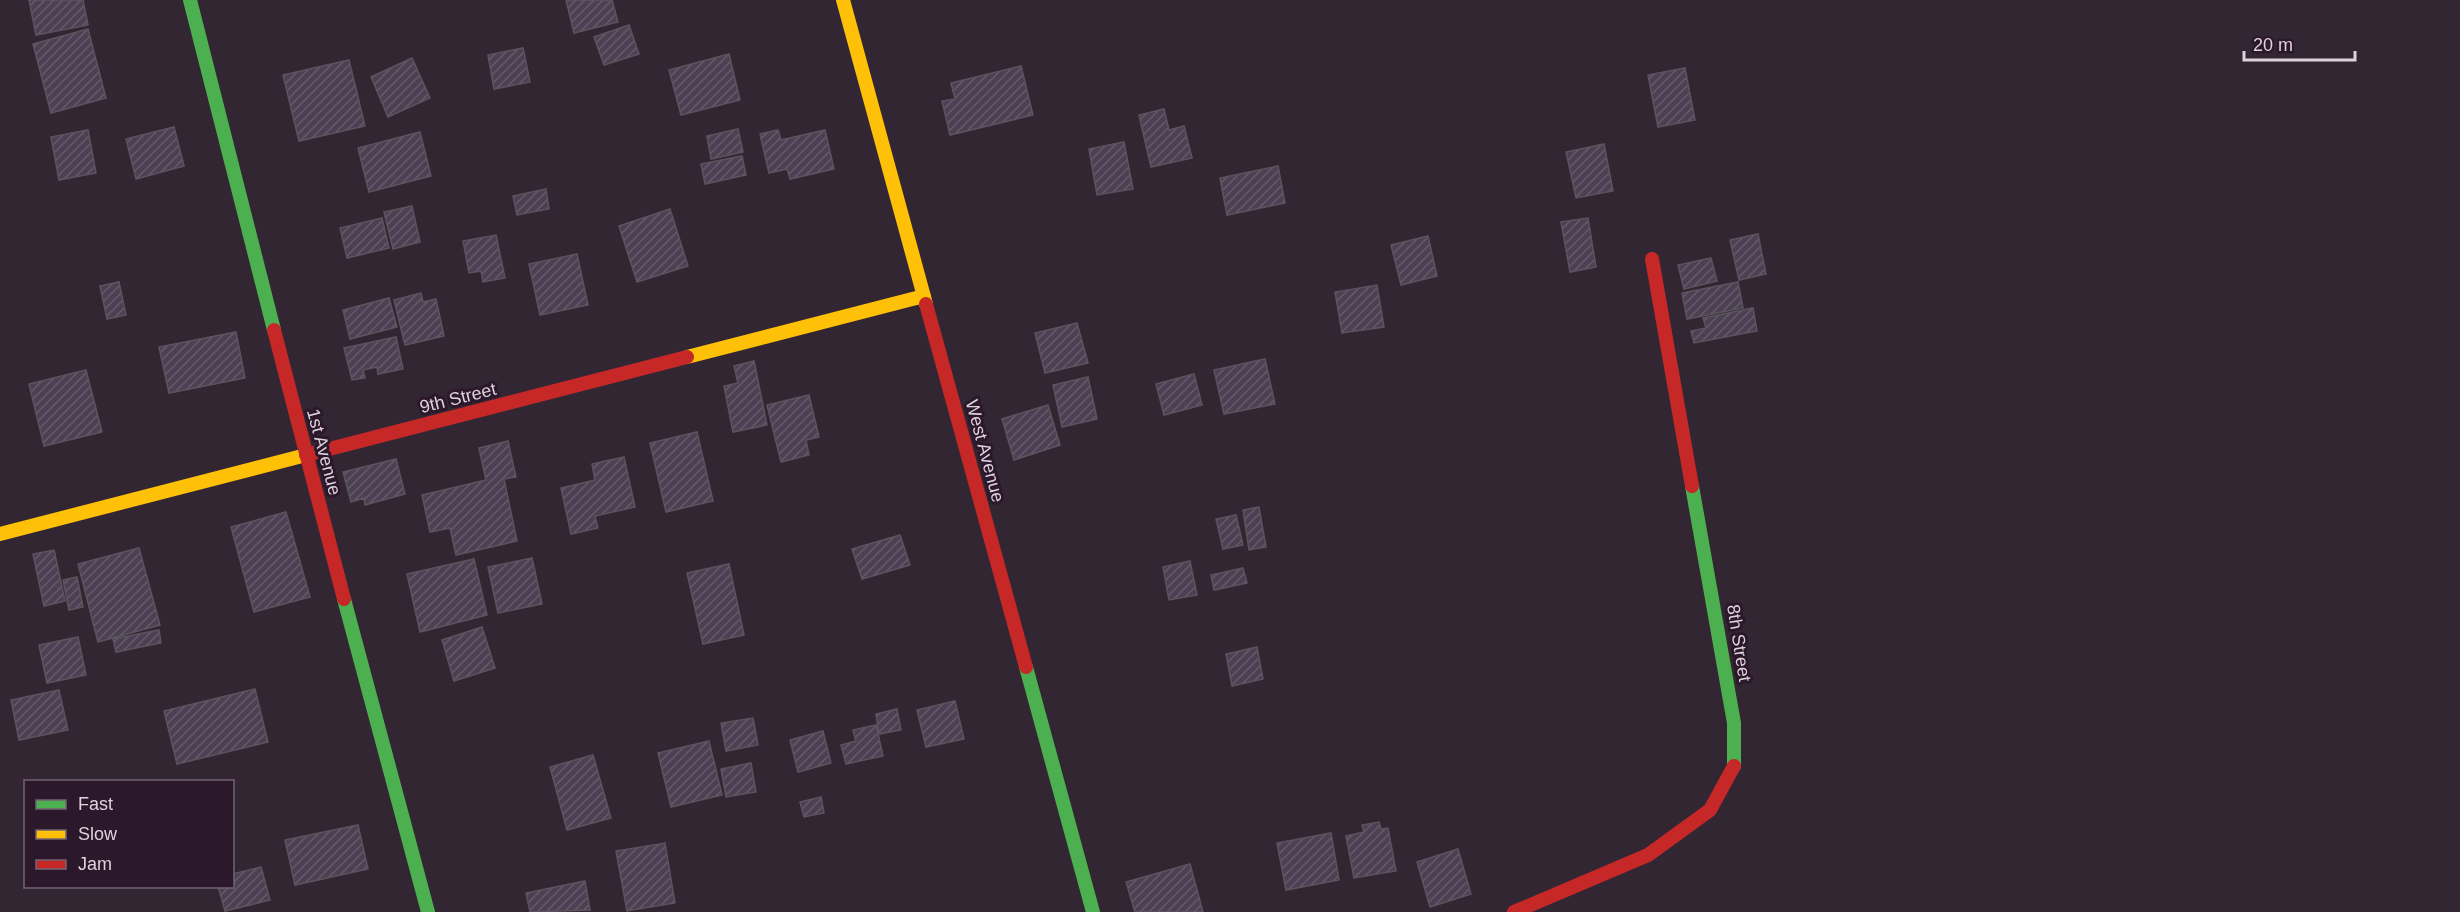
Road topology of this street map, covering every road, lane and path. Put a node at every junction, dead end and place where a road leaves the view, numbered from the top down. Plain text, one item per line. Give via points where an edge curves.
1 (190, 0) edge
2 (843, 0) edge
3 (1652, 259) dead end
4 (924, 296) junction
5 (306, 455) junction
6 (0, 534) edge
7 (428, 912) edge
8 (1093, 912) edge
9 (1514, 912) edge

1 - 5 street, 1st Avenue
2 - 4 street, West Avenue
3 - 9 street, 8th Street via 1734,723 1734,764 1710,810 1648,855
4 - 5 street, 9th Street
4 - 8 street, West Avenue
5 - 6 street, 9th Street
5 - 7 street, 1st Avenue

